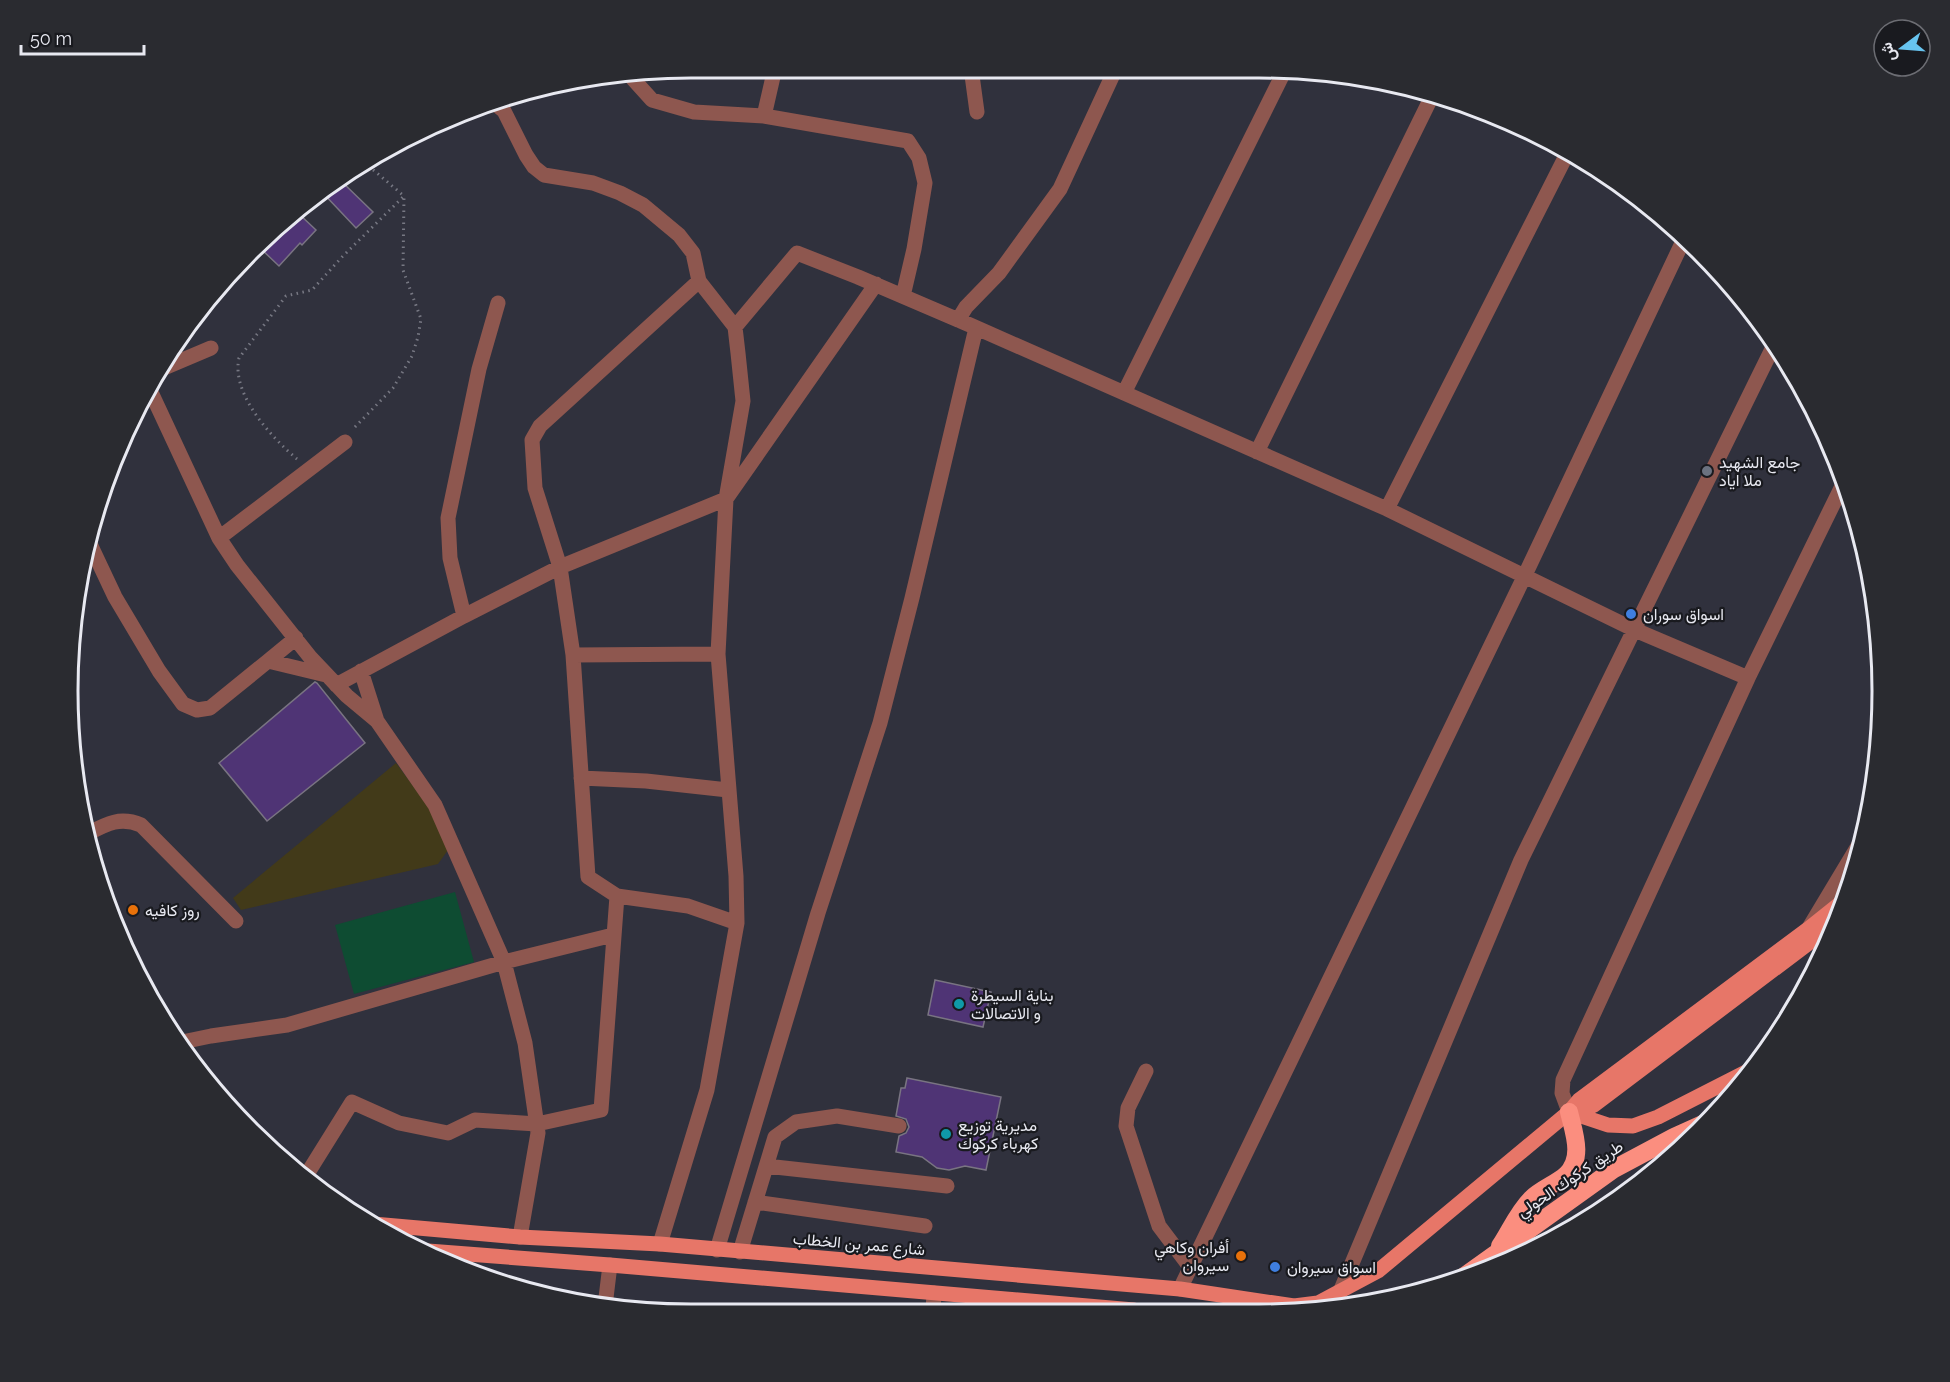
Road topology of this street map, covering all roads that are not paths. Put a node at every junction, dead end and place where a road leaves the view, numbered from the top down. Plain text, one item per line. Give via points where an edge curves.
1 (773, 78) edge
2 (972, 78) edge
3 (1111, 78) edge
4 (1282, 79) edge
5 (634, 81) edge
6 (1428, 102) edge
7 (501, 109) edge
8 (977, 112) dead end
9 (764, 116) junction
10 (1564, 159) edge
11 (1680, 247) edge
12 (699, 281) junction
13 (876, 284) junction
14 (903, 296) junction
15 (498, 303) dead end
16 (958, 320) junction
17 (735, 327) junction
18 (976, 328) junction
19 (211, 348) dead end
20 (1770, 352) edge
21 (172, 364) edge
22 (1124, 393) junction
23 (153, 397) edge
24 (345, 439) road end
25 (1257, 452) junction
26 (1839, 493) edge
27 (726, 498) junction
28 (1387, 509) junction
29 (219, 538) junction
30 (94, 553) edge
31 (560, 567) junction
32 (1525, 575) junction
33 (464, 616) junction
34 (1635, 630) junction
35 (296, 638) junction
36 (718, 654) junction
37 (573, 655) junction
38 (268, 661) junction
39 (361, 671) junction
40 (1748, 678) junction
41 (331, 680) junction
42 (377, 721) junction
43 (581, 778) junction
44 (728, 790) junction
45 (95, 831) edge
46 (1846, 866) edge
47 (617, 896) junction
48 (1831, 911) edge
49 (236, 921) dead end
50 (737, 923) junction
51 (1808, 929) junction
52 (1822, 933) edge
53 (613, 935) junction
54 (504, 962) junction
55 (188, 1041) edge
56 (1146, 1071) dead end
57 (1733, 1079) edge
58 (1569, 1112) junction
59 (537, 1124) junction
60 (899, 1126) dead end
61 (1683, 1133) edge
62 (766, 1166) junction
63 (310, 1170) edge
64 (948, 1186) dead end
65 (755, 1202) junction
66 (391, 1226) edge
67 (925, 1226) dead end
68 (520, 1237) junction
69 (660, 1244) junction
70 (717, 1250) junction
71 (445, 1252) edge
72 (740, 1252) junction
73 (1496, 1253) junction
74 (1487, 1260) edge
75 (610, 1264) junction
76 (1191, 1267) junction
77 (1110, 1283) junction
78 (1180, 1289) junction
79 (1340, 1292) junction
80 (934, 1293) junction
81 (606, 1298) edge
82 (1333, 1300) edge
83 (1323, 1301) edge
84 (933, 1304) edge
85 (1062, 1304) edge
86 (1108, 1304) edge
87 (1277, 1304) edge

1 - 9 street
2 - 8 street
3 - 16 street via 1060,189 999,273
4 - 22 street
5 - 9 street via 652,100 694,112
6 - 25 street
7 - 12 street via 534,167 544,175 593,183 643,206 679,235 693,253
9 - 14 street via 908,141 920,158 925,183
10 - 28 street
11 - 32 street
12 - 17 street
12 - 31 street via 540,426 532,440 535,488
13 - 14 street
13 - 17 street via 797,253
13 - 27 street
14 - 16 street
15 - 33 street via 478,369 448,518 450,558
16 - 18 street
17 - 27 street via 743,401
18 - 22 street
18 - 70 street via 880,723 818,913
19 - 21 street
20 - 34 street
22 - 25 street
23 - 29 street
24 - 29 street
25 - 28 street
26 - 40 street
27 - 31 street
27 - 36 street
28 - 32 street
29 - 35 street
30 - 38 street via 115,597 183,704 197,710 210,708
31 - 33 street
31 - 37 street
32 - 34 street
32 - 76 street
33 - 39 street
34 - 40 street
34 - 79 street via 1521,860
35 - 38 street
35 - 41 street
36 - 37 street
36 - 44 street
37 - 43 street
38 - 41 street
39 - 41 street
39 - 42 street
40 - 58 street via 1563,1080 1562,1093
41 - 42 street
42 - 54 street via 435,805
43 - 44 street
43 - 47 street via 588,877
44 - 50 street
45 - 49 street via 117,821 141,825
46 - 51 street
47 - 50 street via 688,906
47 - 53 street
48 - 51 main road
50 - 69 street via 707,1090
51 - 58 main road via 1579,1100
52 - 58 main road via 1594,1105
53 - 54 street
53 - 59 street via 601,1110
54 - 55 street via 287,1024
54 - 59 street via 525,1043
56 - 76 street via 1128,1108 1126,1126 1159,1226
57 - 58 main road via 1633,1126 1608,1125
58 - 73 highway via 1577,1146 1573,1166 1526,1204
58 - 79 main road via 1378,1271
59 - 63 street via 475,1120 448,1133 399,1124 352,1102
59 - 68 street
60 - 62 street via 837,1116 796,1122 775,1137
61 - 73 highway, طريق كركوك الحولي via 1614,1169
62 - 64 street
62 - 65 street
65 - 67 street
65 - 72 street
66 - 68 main road, شارع عمر بن الخطاب
68 - 69 main road, شارع عمر بن الخطاب
69 - 70 main road, شارع عمر بن الخطاب
70 - 72 main road, شارع عمر بن الخطاب
71 - 75 main road
72 - 77 main road, شارع عمر بن الخطاب
73 - 74 highway, طريق كركوك الحولي
75 - 80 main road
75 - 81 street
76 - 78 street
77 - 78 main road, شارع عمر بن الخطاب
77 - 86 main road
78 - 87 main road, شارع عمر بن الخطاب
79 - 82 main road
79 - 83 main road, شارع عمر بن الخطاب
80 - 84 street
80 - 85 main road

